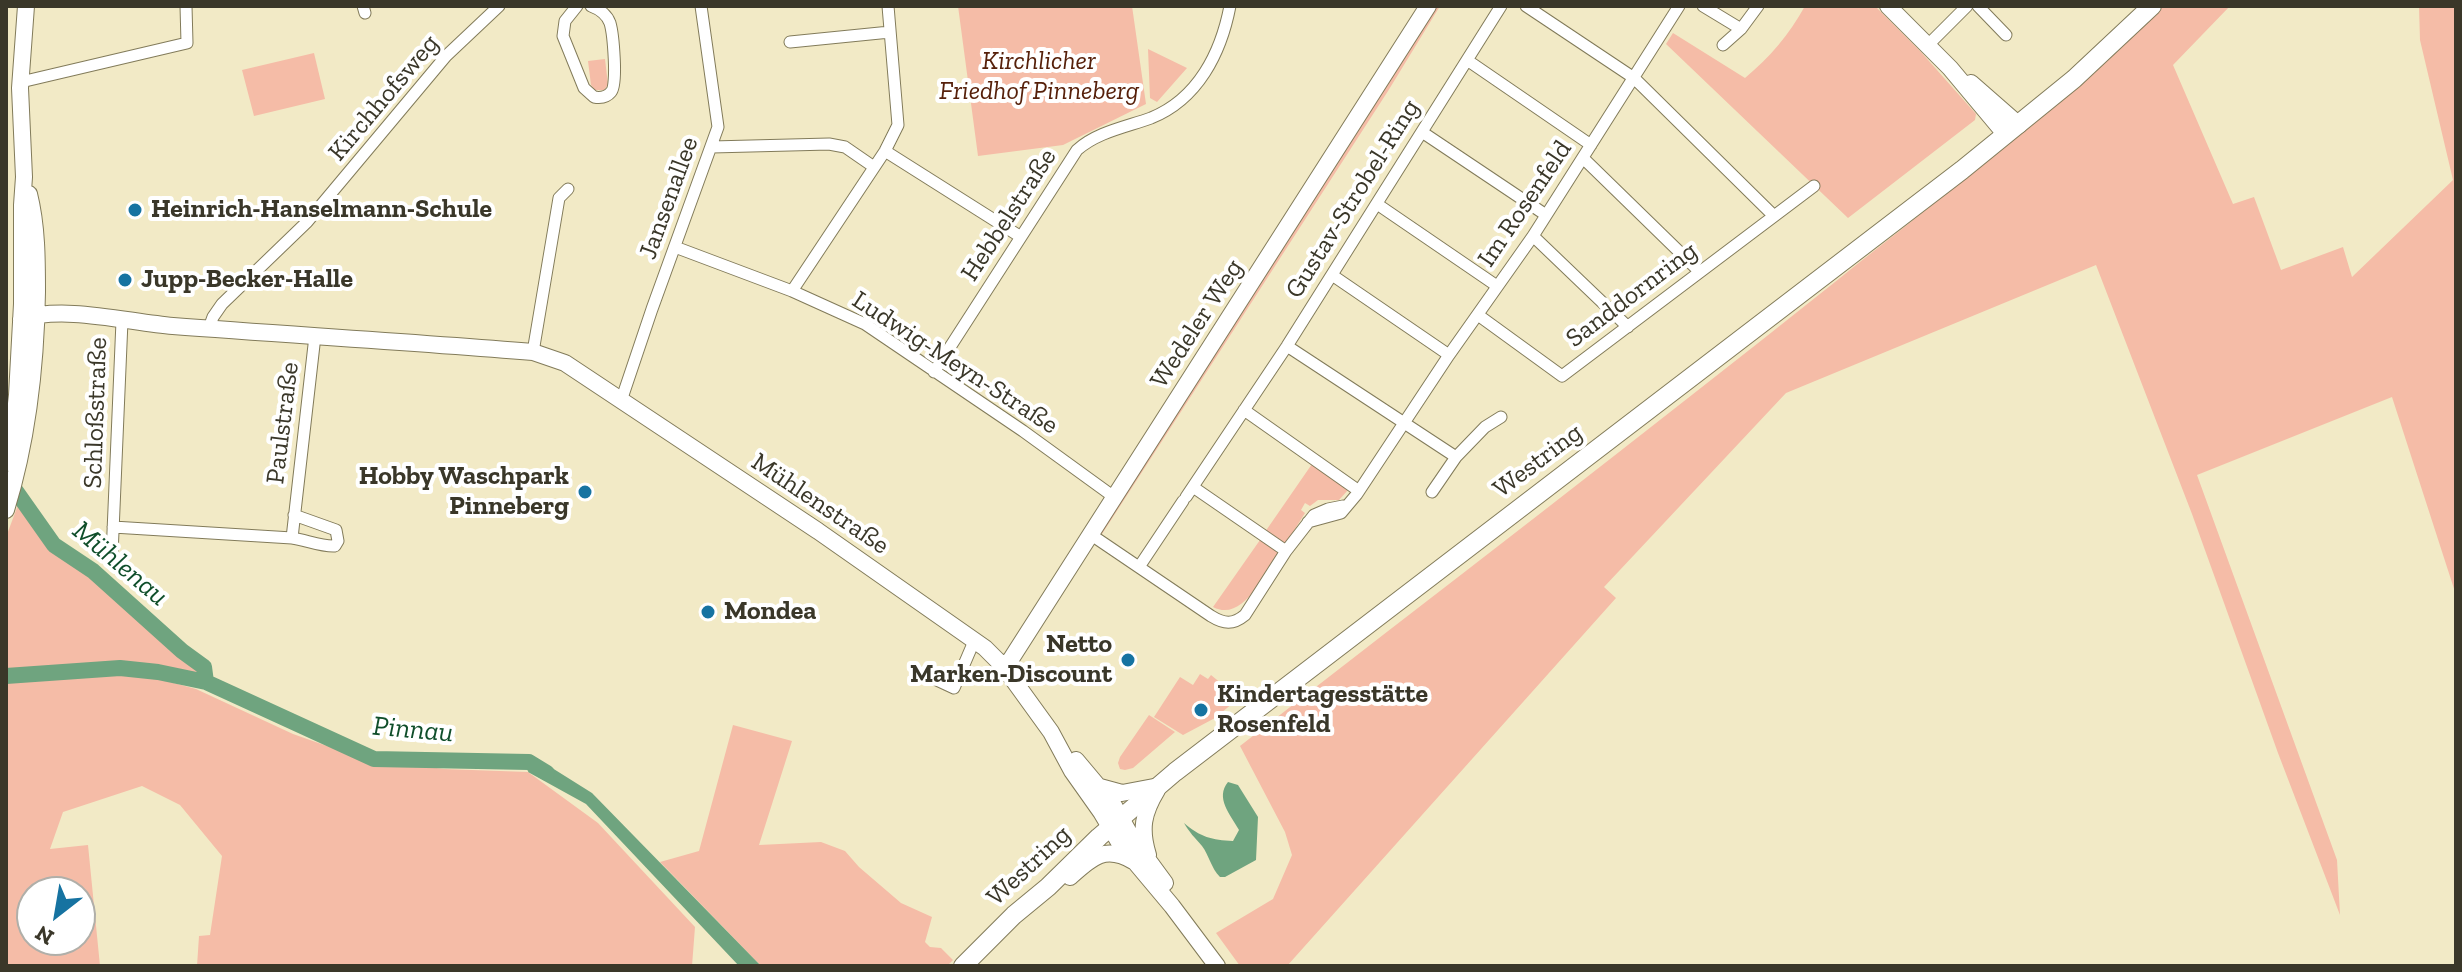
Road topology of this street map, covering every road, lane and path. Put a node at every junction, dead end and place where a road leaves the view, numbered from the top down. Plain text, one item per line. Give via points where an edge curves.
1 (26, 6) edge
2 (186, 6) edge
3 (499, 6) edge
4 (577, 6) edge
5 (591, 6) edge
6 (701, 6) edge
7 (888, 6) edge
8 (1230, 6) edge
9 (1428, 6) edge
10 (1501, 6) edge
11 (1526, 6) edge
12 (1679, 6) edge
13 (1703, 6) edge
14 (1758, 6) edge
15 (1888, 6) edge
16 (1967, 6) edge
17 (1978, 6) edge
18 (2152, 6) edge
19 (1741, 29) junction
20 (890, 32) junction
21 (2006, 35) dead end
22 (790, 42) dead end
23 (1723, 45) dead end
24 (1928, 45) junction
25 (1467, 60) junction
26 (1634, 78) junction
27 (21, 82) junction
28 (2012, 130) junction
29 (1422, 132) junction
30 (1591, 145) junction
31 (712, 147) junction
32 (885, 151) junction
33 (1583, 158) junction
34 (874, 167) junction
35 (1814, 186) dead end
36 (568, 189) dead end
37 (1377, 204) junction
38 (1546, 215) junction
39 (1774, 216) junction
40 (1533, 236) junction
41 (1021, 237) junction
42 (675, 247) junction
43 (1700, 272) junction
44 (1332, 275) junction
45 (1497, 286) junction
46 (792, 291) junction
47 (1478, 315) junction
48 (25, 319) edge
49 (122, 321) junction
50 (1628, 327) junction
51 (209, 328) junction
52 (315, 336) junction
53 (1287, 346) junction
54 (533, 352) junction
55 (1449, 355) junction
56 (934, 372) junction
57 (621, 401) junction
58 (1244, 410) junction
59 (1501, 417) dead end
60 (1404, 424) junction
61 (1456, 457) junction
62 (11, 459) edge
63 (1359, 491) junction
64 (1432, 492) dead end
65 (1187, 495) junction
66 (1114, 497) junction
67 (6, 510) edge
68 (294, 515) junction
69 (113, 527) junction
70 (1090, 534) junction
71 (292, 538) junction
72 (1286, 551) junction
73 (112, 555) dead end
74 (1139, 567) junction
75 (972, 646) dead end
76 (1004, 667) junction
77 (924, 674) dead end
78 (1051, 732) junction
79 (1160, 786) junction
80 (1099, 787) junction
81 (1116, 823) junction
82 (1142, 861) junction
83 (1048, 887) junction
84 (963, 966) edge

1 - 27 main road
2 - 27 street via 187,43
3 - 51 street, Kirchhofsweg via 446,56 307,222 222,304
4 - 5 street via 565,21 563,36 584,88 600,98 614,88 614,69 609,23
6 - 31 street, Jansenallee via 718,127
7 - 20 street
8 - 41 street, Hebbelstraße via 1216,53 1197,84 1172,107 1077,150
9 - 66 main road, Wedeler Weg
10 - 25 street, Gustav-Strobel-Ring
11 - 26 street
12 - 26 street, Im Rosenfeld
13 - 19 street
14 - 19 street
15 - 24 main road
16 - 24 street
17 - 21 street
18 - 28 main road, Westring
19 - 23 street
20 - 22 street
20 - 32 street via 899,117
24 - 28 main road via 2001,107
25 - 29 street, Gustav-Strobel-Ring
25 - 30 street
26 - 30 street, Im Rosenfeld
26 - 39 street
27 - 48 main road
28 - 79 main road, Westring
29 - 37 street, Gustav-Strobel-Ring
29 - 38 street
30 - 33 street, Im Rosenfeld
31 - 34 street via 829,144 845,147
31 - 42 street, Jansenallee
32 - 34 street
32 - 41 street
33 - 38 street, Im Rosenfeld
33 - 43 street
34 - 46 street
35 - 39 street, Sanddornring
36 - 54 street via 559,198
37 - 44 street, Gustav-Strobel-Ring
37 - 45 street
38 - 40 street, Im Rosenfeld
39 - 43 street, Sanddornring
40 - 45 street, Im Rosenfeld
40 - 50 street
41 - 56 street, Hebbelstraße
42 - 46 street, Ludwig-Meyn-Straße
42 - 57 street, Jansenallee
43 - 50 street, Sanddornring
44 - 53 street, Gustav-Strobel-Ring
44 - 55 street
45 - 47 street, Im Rosenfeld
46 - 56 street, Ludwig-Meyn-Straße via 865,324
47 - 50 street, Sanddornring via 1562,376
47 - 55 street, Im Rosenfeld
48 - 49 main road, Mühlenstraße via 71,314
48 - 62 main road
49 - 51 main road, Mühlenstraße
49 - 69 street, Schloßstraße
51 - 52 main road, Mühlenstraße
52 - 54 main road, Mühlenstraße
52 - 68 street, Paulstraße
53 - 58 street, Gustav-Strobel-Ring
53 - 60 street
54 - 57 main road, Mühlenstraße via 565,363
55 - 60 street, Im Rosenfeld
56 - 66 street, Ludwig-Meyn-Straße
57 - 76 main road, Mühlenstraße via 968,634
58 - 63 street
58 - 65 street, Gustav-Strobel-Ring
59 - 61 street
60 - 61 street
60 - 63 street, Im Rosenfeld
61 - 64 street
62 - 67 main road
63 - 72 street, Im Rosenfeld via 1351,503 1314,515
65 - 72 street
65 - 74 street, Gustav-Strobel-Ring
66 - 70 main road, Wedeler Weg
68 - 71 street, Paulstraße
68 - 71 street, Paulstraße via 336,530 339,536 330,547
69 - 71 street, Paulstraße
69 - 73 street, Schloßstraße
70 - 74 street, Im Rosenfeld
70 - 76 main road, Wedeler Weg
72 - 74 street, Im Rosenfeld via 1245,615 1229,623
75 - 77 street via 954,688
76 - 78 main road, Mühlenstraße
78 - 80 main road, Mühlenstraße
78 - 81 main road, Mühlenstraße via 1072,771
79 - 80 main road via 1122,793
79 - 81 main road, Westring
79 - 82 main road via 1143,821
80 - 81 main road, Mühlenstraße
81 - 82 main road, Mühlenstraße
81 - 83 main road, Westring
82 - 82 main road, Mühlenstraße via 1172,906 1217,966 1192,921
82 - 83 main road via 1122,854 1096,856 1064,882
83 - 84 main road, Westring

